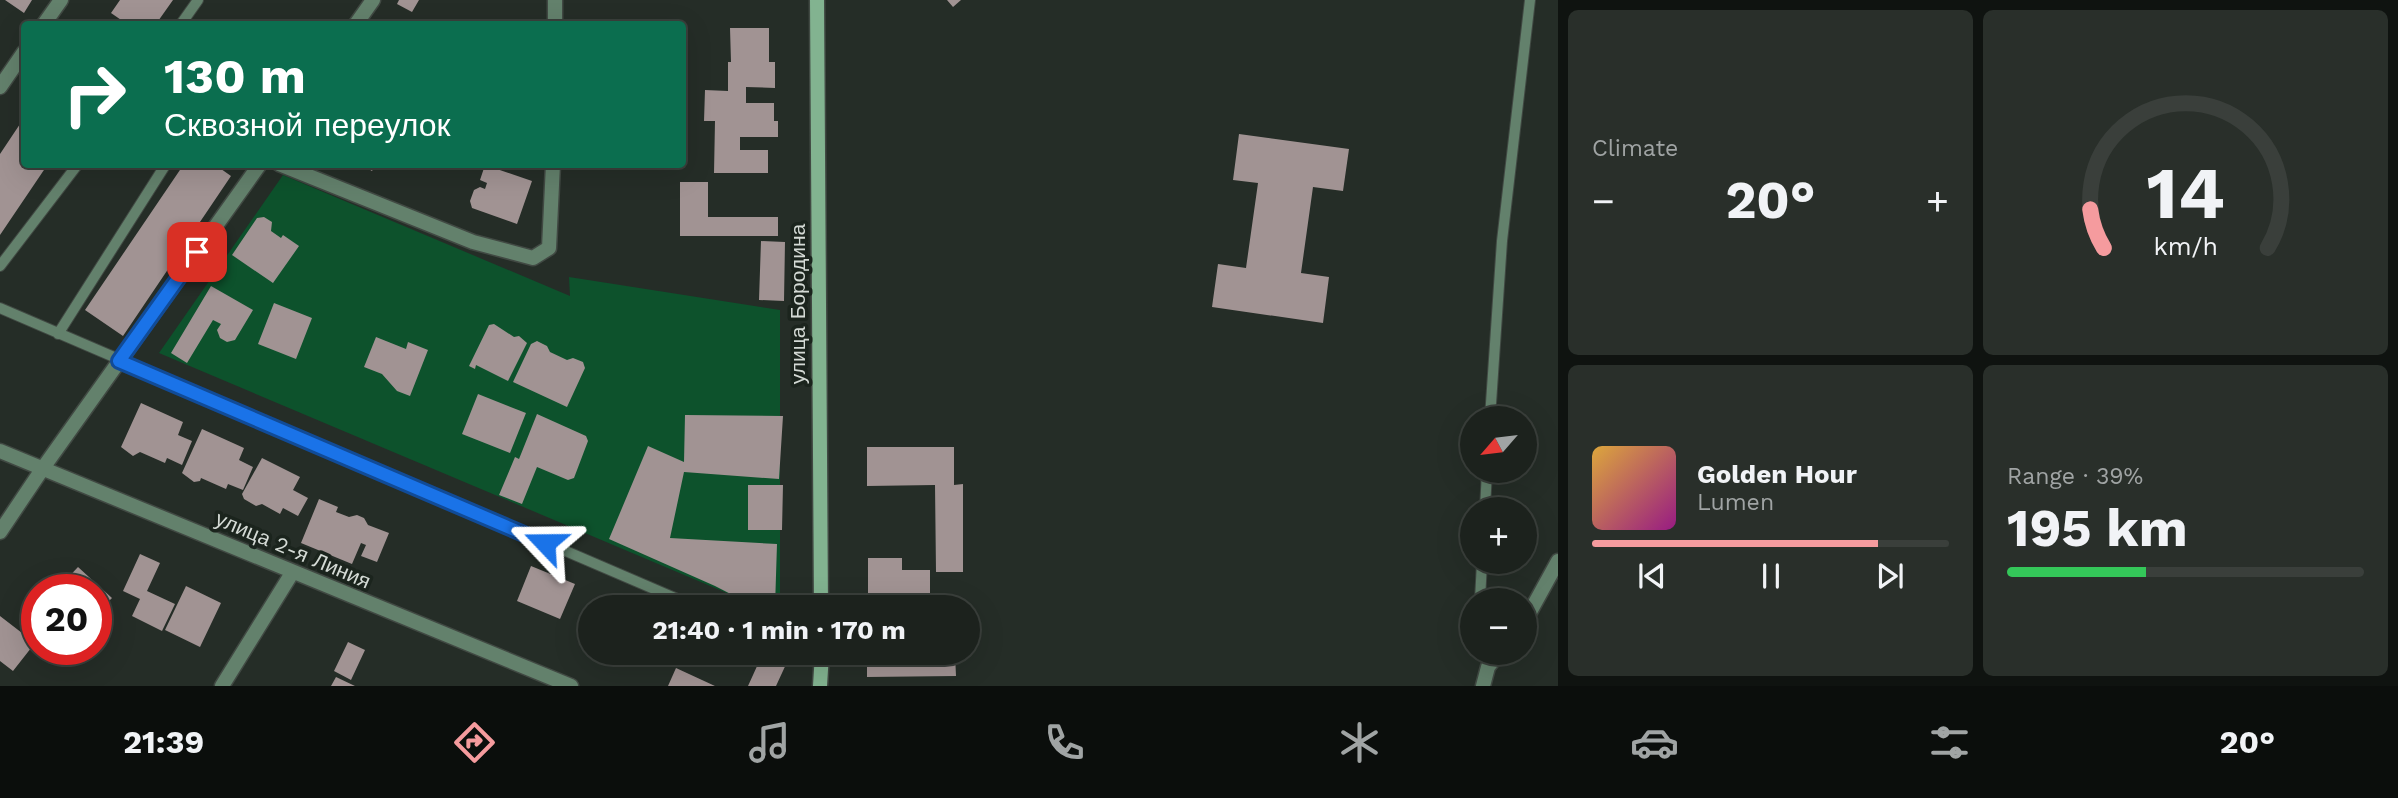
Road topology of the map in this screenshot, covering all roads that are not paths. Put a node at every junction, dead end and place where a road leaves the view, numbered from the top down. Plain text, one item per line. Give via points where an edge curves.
1 (61, 0) edge
2 (198, 0) edge
3 (373, 0) edge
4 (555, 0) edge
5 (817, 0) edge
6 (1530, 0) edge
7 (46, 21) edge
8 (183, 21) edge
9 (358, 21) edge
10 (555, 21) edge
11 (21, 56) edge
12 (0, 88) edge
13 (75, 168) edge
14 (163, 168) edge
15 (257, 168) edge
16 (289, 168) edge
17 (553, 168) edge
18 (0, 265) edge
19 (0, 309) edge
20 (58, 334) junction
21 (119, 361) junction
22 (1491, 406) edge
23 (0, 451) edge
24 (43, 468) junction
25 (0, 532) edge
26 (1558, 561) edge
27 (292, 573) junction
28 (668, 595) edge
29 (821, 595) edge
30 (1537, 599) edge
31 (821, 665) edge
32 (1485, 665) edge
33 (222, 686) edge
34 (571, 686) edge
35 (820, 686) edge
36 (1483, 686) edge

1 - 7 street
2 - 8 lane
3 - 9 street
4 - 10 street
5 - 29 street, улица Бородина
6 - 22 lane via 1502,241
11 - 12 street
13 - 18 lane
14 - 20 lane
15 - 21 street
16 - 17 street via 473,242 533,258 550,248
19 - 20 lane
20 - 21 lane
21 - 24 street
21 - 28 lane
23 - 24 street, улица 2-я Линия
24 - 25 street
24 - 27 street, улица 2-я Линия
26 - 30 street
27 - 33 street
27 - 34 street, улица 2-я Линия
31 - 35 street
32 - 36 street

